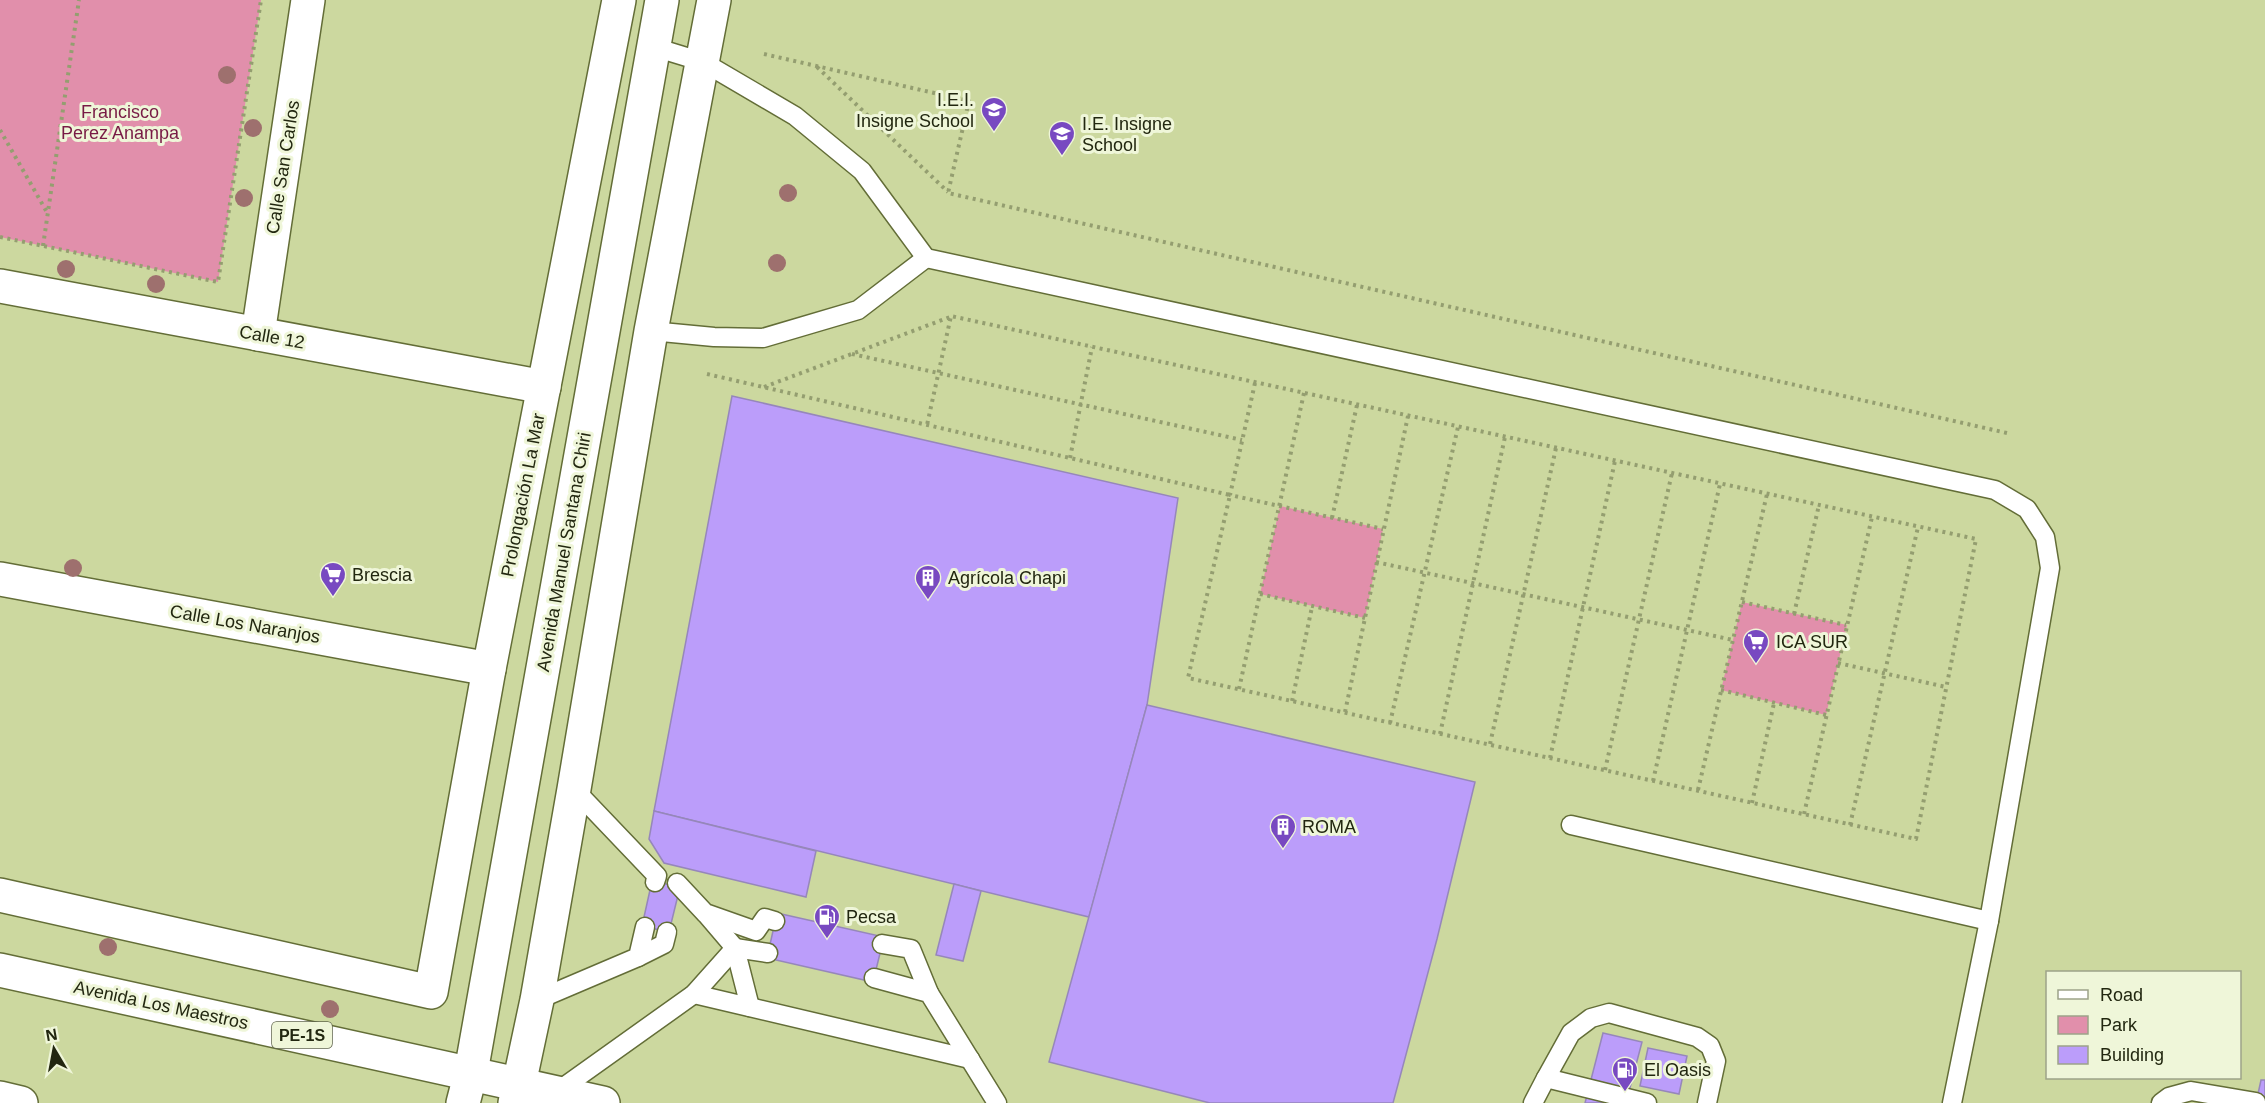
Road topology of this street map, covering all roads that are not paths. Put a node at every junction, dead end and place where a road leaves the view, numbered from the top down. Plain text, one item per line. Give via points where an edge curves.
1 (308, 0) edge
2 (619, 0) edge
3 (662, 0) edge
4 (714, 0) edge
5 (654, 47) junction
6 (703, 62) junction
7 (926, 258) junction
8 (0, 286) edge
9 (651, 331) junction
10 (258, 334) junction
11 (544, 387) junction
12 (0, 579) edge
13 (489, 669) junction
14 (574, 789) junction
15 (1571, 825) dead end
16 (0, 895) edge
17 (705, 913) junction
18 (775, 921) dead end
19 (1989, 921) junction
20 (645, 927) dead end
21 (756, 931) junction
22 (667, 932) dead end
23 (882, 944) dead end
24 (735, 948) junction
25 (768, 953) dead end
26 (638, 957) junction
27 (0, 969) edge
28 (874, 978) dead end
29 (929, 993) junction
30 (694, 994) junction
31 (537, 1000) junction
32 (750, 1007) junction
33 (970, 1059) junction
34 (1546, 1078) junction
35 (467, 1088) edge
36 (558, 1091) junction
37 (518, 1093) edge
38 (2256, 1102) edge
39 (603, 1103) edge
40 (998, 1103) edge
41 (1533, 1103) edge
42 (1647, 1103) edge
43 (1707, 1103) edge
44 (1952, 1103) edge
45 (2161, 1103) edge

1 - 10 main road, Calle San Carlos
2 - 11 main road, Prolongación La Mar
3 - 5 main road, Avenida Manuel Santana Chiri
4 - 6 main road
5 - 6 lane
5 - 35 main road, Avenida Manuel Santana Chiri
6 - 7 lane via 795,116 862,171
6 - 9 main road
7 - 9 lane via 858,310 763,338
7 - 19 lane via 1995,490 2027,509 2045,537 2050,567
8 - 10 main road, Calle 12
9 - 14 main road
10 - 11 main road, Calle 12
11 - 13 main road, Prolongación La Mar
12 - 13 main road, Calle Los Naranjos
13 - 16 main road, Prolongación La Mar via 431,992
14 - 17 lane via 656,879 677,885
14 - 31 main road
15 - 19 lane
17 - 21 lane
17 - 24 lane
18 - 21 lane via 765,918
19 - 44 lane
20 - 26 lane
21 - 24 lane
22 - 26 lane via 664,944
23 - 29 lane via 911,949
24 - 25 lane
24 - 30 lane
24 - 32 lane
26 - 31 lane
27 - 35 main road, Avenida Los Maestros / PE-1S
28 - 29 lane
29 - 33 lane
30 - 32 lane
30 - 36 lane
31 - 37 main road
32 - 33 lane
33 - 40 lane
34 - 41 lane
34 - 42 lane
34 - 43 lane via 1571,1033 1591,1018 1609,1013 1696,1037 1710,1046 1716,1061
35 - 37 main road, Avenida Los Maestros / PE-1S
36 - 37 main road, Avenida Los Maestros / PE-1S
36 - 39 main road, Avenida Los Maestros / PE-1S
38 - 45 lane via 2191,1091

